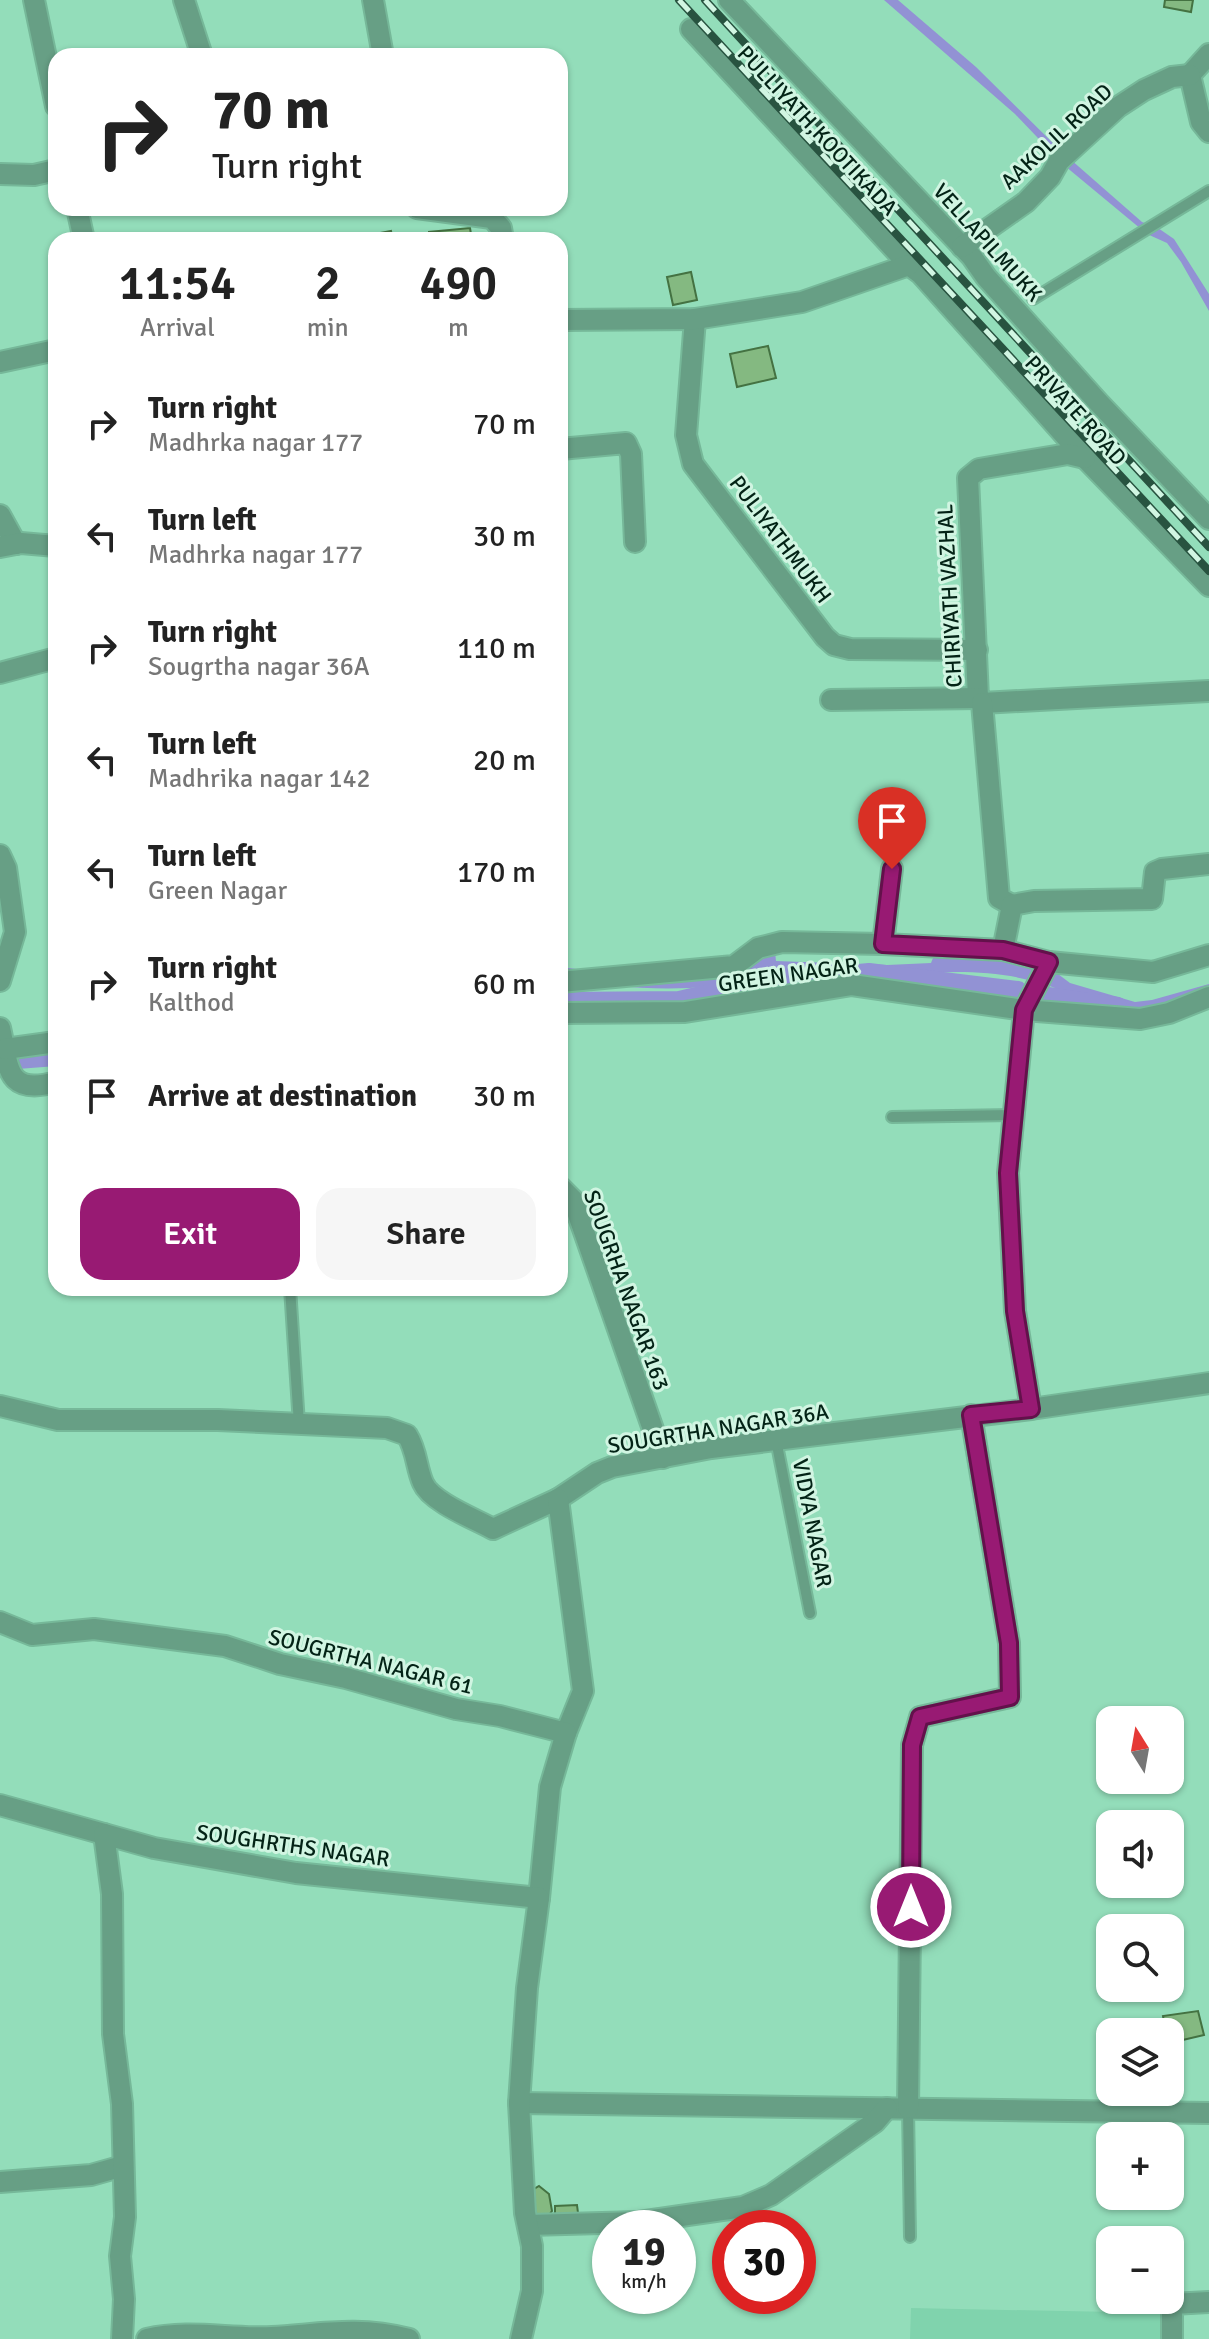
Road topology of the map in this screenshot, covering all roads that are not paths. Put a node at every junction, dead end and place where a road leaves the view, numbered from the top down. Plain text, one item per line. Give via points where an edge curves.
1 (34, 0) edge
2 (184, 0) edge
3 (373, 0) edge
4 (729, 0) edge
5 (691, 29) dead end
6 (199, 48) edge
7 (382, 48) edge
8 (1209, 54) edge
9 (48, 67) edge
10 (1190, 75) junction
11 (1209, 132) edge
12 (48, 172) edge
13 (0, 174) edge
14 (1209, 191) edge
15 (477, 216) edge
16 (502, 232) edge
17 (962, 247) junction
18 (909, 265) junction
19 (1033, 299) dead end
20 (695, 319) junction
21 (568, 320) edge
22 (48, 352) edge
23 (0, 362) edge
24 (568, 448) edge
25 (1085, 458) junction
26 (0, 515) edge
27 (1209, 519) edge
28 (635, 542) dead end
29 (5, 543) edge
30 (48, 546) edge
31 (1209, 586) edge
32 (977, 650) junction
33 (48, 660) edge
34 (0, 673) edge
35 (1209, 691) edge
36 (831, 700) dead end
37 (980, 701) junction
38 (0, 855) edge
39 (1209, 864) edge
40 (892, 869) dead end
41 (1012, 905) junction
42 (883, 944) junction
43 (1003, 950) junction
44 (1209, 955) edge
45 (1049, 962) junction
46 (0, 981) edge
47 (568, 981) edge
48 (1209, 997) edge
49 (1024, 1010) junction
50 (568, 1013) edge
51 (0, 1028) edge
52 (48, 1043) edge
53 (5, 1049) junction
54 (48, 1084) edge
55 (1013, 1115) junction
56 (892, 1117) dead end
57 (568, 1195) edge
58 (291, 1296) edge
59 (1209, 1383) edge
60 (0, 1406) edge
61 (1031, 1409) junction
62 (971, 1415) junction
63 (299, 1424) junction
64 (776, 1440) junction
65 (663, 1458) junction
66 (558, 1499) junction
67 (810, 1613) dead end
68 (0, 1622) edge
69 (566, 1733) junction
70 (0, 1805) edge
71 (104, 1834) junction
72 (539, 1898) junction
73 (519, 2103) junction
74 (887, 2108) junction
75 (908, 2108) junction
76 (1209, 2113) edge
77 (123, 2166) junction
78 (0, 2182) edge
79 (528, 2225) junction
80 (910, 2237) dead end
81 (1209, 2302) edge
82 (122, 2339) edge
83 (147, 2339) edge
84 (409, 2339) edge
85 (521, 2339) edge
86 (1172, 2339) edge

1 - 9 street
2 - 6 street
3 - 7 street
4 - 17 street, VELLAPILMUKK
5 - 18 street, PULLIYATH,KOOTIKADA
8 - 10 street
10 - 11 street via 1201,122
10 - 17 street, AAKOLIL ROAD via 1172,77 1118,107 1059,161 1026,202
12 - 13 street
14 - 19 lane
15 - 16 street via 492,218
17 - 27 street, VELLAPILMUKK
18 - 20 street via 802,302
18 - 25 street, PRIVATE ROAD
20 - 21 street
20 - 32 street, PULIYATHMUKH via 686,435 693,464 825,637 850,649
22 - 23 street
24 - 28 street via 626,443
25 - 31 street, PRIVATE ROAD
25 - 32 street, CHIRIYATH VAZHAL via 1068,454 993,466 973,471 968,478
26 - 29 street
29 - 30 street
32 - 37 street, CHIRIYATH VAZHAL
33 - 34 street
35 - 37 street, CHIRIYATH VAZHAL
36 - 37 street
37 - 41 street via 999,898
38 - 46 street via 15,932
39 - 41 street via 1155,872 1152,899
40 - 42 street
41 - 43 street
42 - 43 street, GREEN NAGAR
42 - 47 street, GREEN NAGAR via 782,942 758,948 734,966
43 - 45 street, GREEN NAGAR
44 - 45 street via 1153,972
45 - 49 street
48 - 49 street, GREEN NAGAR via 1140,1019
49 - 50 street, GREEN NAGAR via 852,985 685,1012
49 - 55 street
51 - 53 street
52 - 53 street
53 - 54 street via 11,1075 20,1083 31,1088
55 - 56 lane
55 - 61 street via 1008,1173 1015,1311
57 - 65 street, SOUGRHA NAGAR 163
58 - 63 lane
59 - 61 street, SOUGRTHA NAGAR 36A
60 - 63 street, SOUGRTHA NAGAR 36A via 58,1420
61 - 62 street, SOUGRTHA NAGAR 36A
62 - 64 street, SOUGRTHA NAGAR 36A
62 - 75 street via 1009,1643 1010,1697 920,1717 912,1745
63 - 66 street, SOUGRTHA NAGAR 36A via 387,1428 407,1435 433,1497 493,1529
64 - 65 street, SOUGRTHA NAGAR 36A
64 - 67 lane, VIDYA NAGAR
65 - 66 street, SOUGRTHA NAGAR 36A via 597,1473
66 - 69 street via 583,1691
68 - 69 street, SOUGRTHA NAGAR 61 via 32,1635 94,1629 225,1646
69 - 72 street via 550,1787
70 - 71 street, SOUGHRTHS NAGAR
71 - 72 street, SOUGHRTHS NAGAR via 296,1873
71 - 77 street via 112,1894 113,2034
72 - 73 street
73 - 74 street
73 - 79 street
74 - 75 street
74 - 79 street via 771,2195 743,2207 639,2222
75 - 76 street
75 - 80 lane
77 - 78 street via 91,2175
77 - 82 street
79 - 85 street via 532,2291
81 - 86 street via 1172,2304
83 - 84 street via 352,2330

